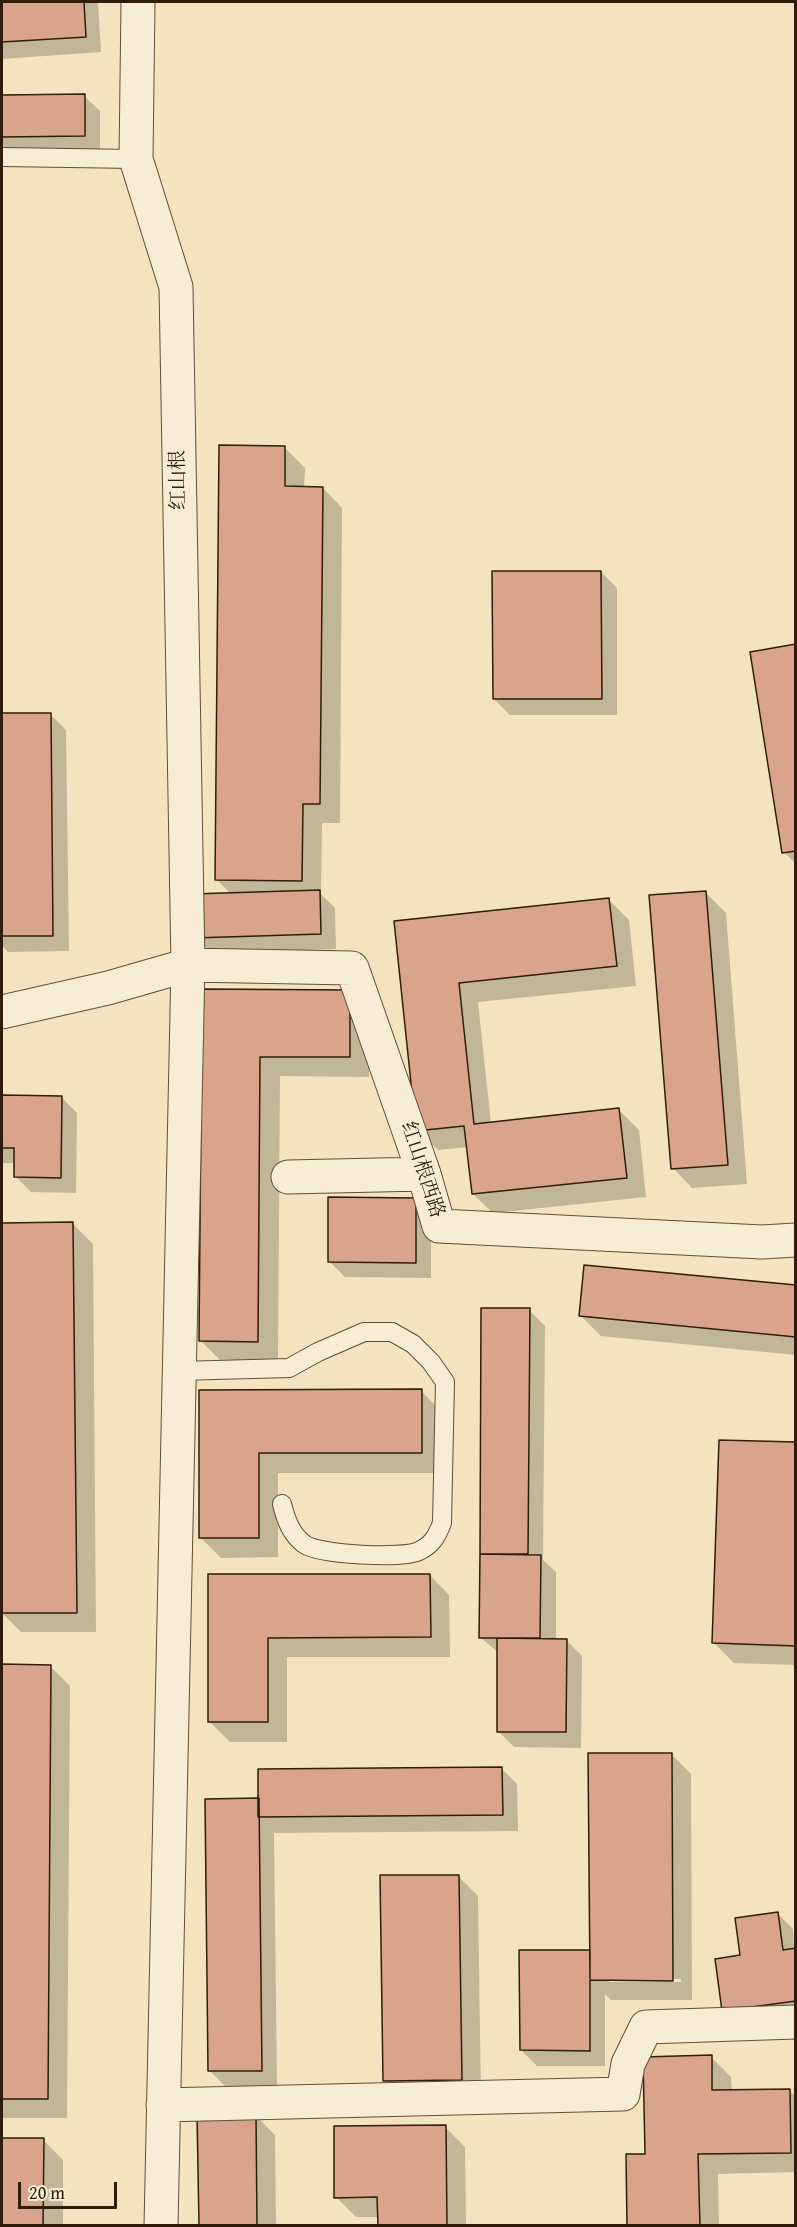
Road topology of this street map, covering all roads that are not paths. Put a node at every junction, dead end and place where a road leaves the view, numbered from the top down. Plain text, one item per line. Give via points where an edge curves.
1 (138, 2) edge
2 (2, 157) edge
3 (136, 159) junction
4 (188, 965) junction
5 (2, 1012) edge
6 (424, 1174) junction
7 (288, 1177) dead end
8 (795, 1240) edge
9 (179, 1371) junction
10 (282, 1504) dead end
11 (795, 2022) edge
12 (163, 2105) junction
13 (161, 2226) edge

1 - 3 street, 红山根
2 - 3 lane
3 - 4 street, 红山根 via 176,287
4 - 5 street
4 - 6 street, 红山根西路 via 352,968
4 - 9 street, 红山根
6 - 7 street
6 - 8 street, 红山根西路 via 439,1226 762,1242
9 - 10 lane via 289,1368 364,1332 392,1332 413,1344 431,1362 445,1382 445,1394 442,1523 429,1545 404,1555 320,1552 294,1534
9 - 12 street, 红山根
11 - 12 street via 646,2027 628,2064 623,2094
12 - 13 street, 红山根

